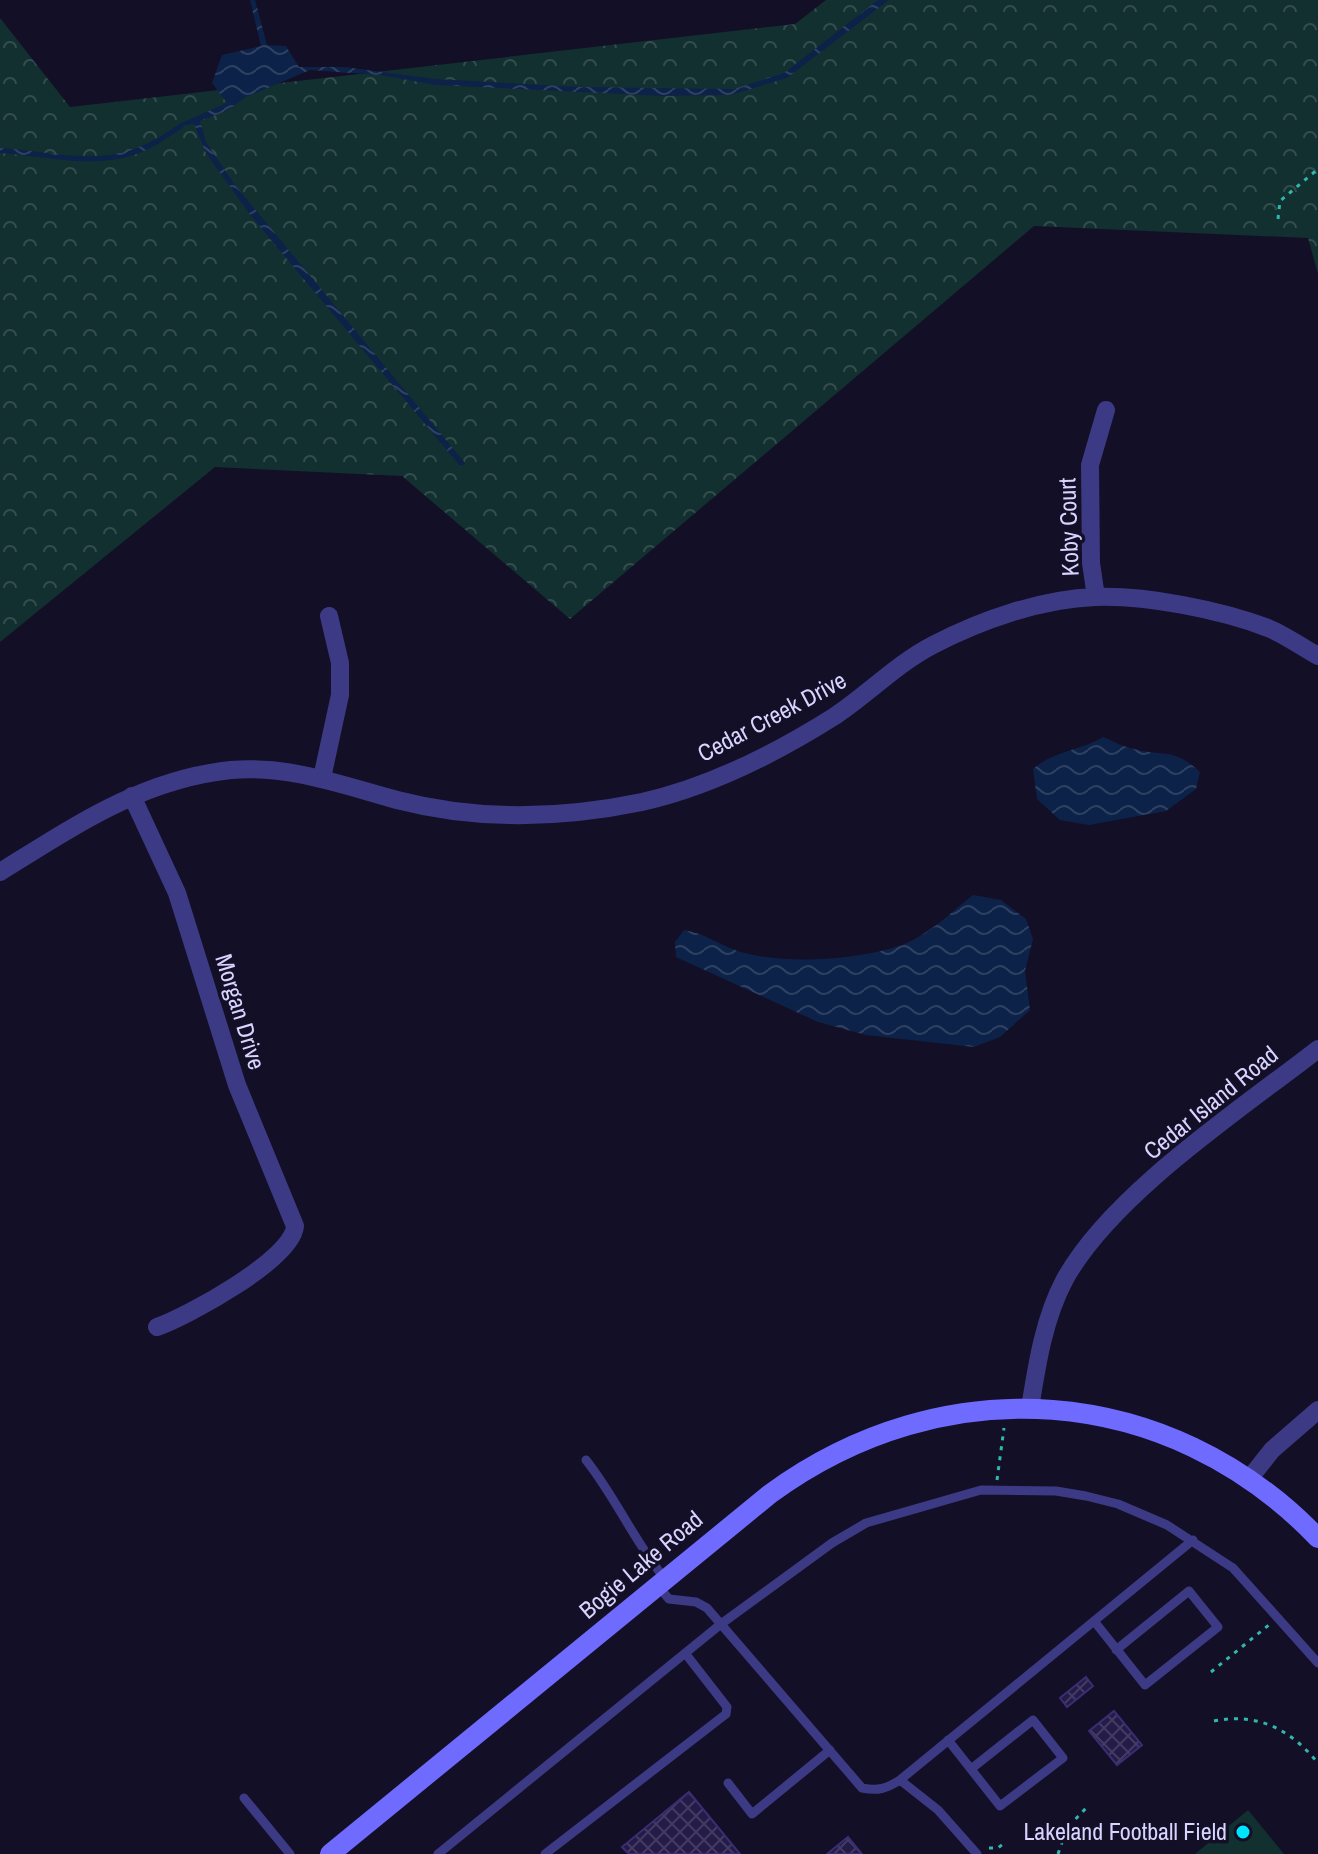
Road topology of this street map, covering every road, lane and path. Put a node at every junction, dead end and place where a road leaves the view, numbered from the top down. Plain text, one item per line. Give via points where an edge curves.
1 (1318, 169) edge
2 (1278, 219) dead end
3 (1106, 410) dead end
4 (1096, 597) junction
5 (329, 616) dead end
6 (1318, 656) edge
7 (322, 778) junction
8 (132, 796) junction
9 (0, 872) edge
10 (1318, 1049) edge
11 (157, 1327) dead end
12 (1007, 1408) junction
13 (1030, 1408) junction
14 (1318, 1410) edge
15 (586, 1460) dead end
16 (1249, 1479) junction
17 (996, 1490) junction
18 (1318, 1538) edge
19 (1193, 1540) junction
20 (661, 1582) junction
21 (1279, 1617) junction
22 (1094, 1621) junction
23 (721, 1624) junction
24 (1116, 1650) junction
25 (685, 1653) junction
26 (1318, 1663) edge
27 (1211, 1672) dead end
28 (1214, 1721) dead end
29 (948, 1740) junction
30 (830, 1750) junction
31 (1318, 1763) edge
32 (971, 1769) junction
33 (900, 1780) junction
34 (728, 1783) dead end
35 (244, 1798) dead end
36 (1089, 1805) dead end
37 (290, 1854) edge
38 (330, 1854) edge
39 (438, 1854) edge
40 (545, 1854) edge
41 (977, 1854) edge
42 (1058, 1854) edge

1 - 2 path via 1280,201
3 - 4 street, Koby Court via 1090,465
4 - 6 street, Cedar Creek Drive via 1196,609 1269,628
4 - 7 street, Cedar Creek Drive via 1034,606 931,646 834,716 726,774 644,801 553,816 482,816
5 - 7 street via 340,663 340,695
7 - 8 street, Cedar Creek Drive via 232,770 173,780
8 - 9 street, Cedar Creek Drive via 108,805
8 - 11 street, Morgan Drive via 177,893 237,1085 295,1226 290,1243 241,1282 188,1316
10 - 13 street, Cedar Island Road via 1191,1148 1095,1235 1065,1279 1045,1332
12 - 13 main road, Bogie Lake Road
12 - 17 path
12 - 20 main road, Bogie Lake Road via 921,1421 836,1452 770,1494
13 - 16 main road, Bogie Lake Road via 1136,1425 1199,1450
14 - 16 street via 1272,1450
15 - 20 lane via 619,1505
16 - 18 main road, Bogie Lake Road
17 - 19 lane via 1056,1491 1118,1504
17 - 23 lane via 959,1495 866,1523
19 - 21 lane via 1233,1568
19 - 22 lane
20 - 23 lane via 669,1599 696,1602
20 - 38 main road, Bogie Lake Road
21 - 26 lane
21 - 27 path
22 - 24 lane
22 - 29 lane
23 - 25 lane
23 - 30 lane
24 - 24 lane via 1145,1685 1218,1627 1189,1591
25 - 39 lane
25 - 40 lane via 727,1707 726,1714
28 - 31 path via 1249,1719 1276,1727 1300,1742
29 - 32 lane
29 - 33 lane
30 - 33 lane via 862,1788 886,1789
30 - 34 lane via 752,1814
32 - 32 lane via 1000,1806 1063,1758 1033,1720
33 - 41 lane via 938,1810
35 - 37 lane
36 - 42 path via 1067,1828

